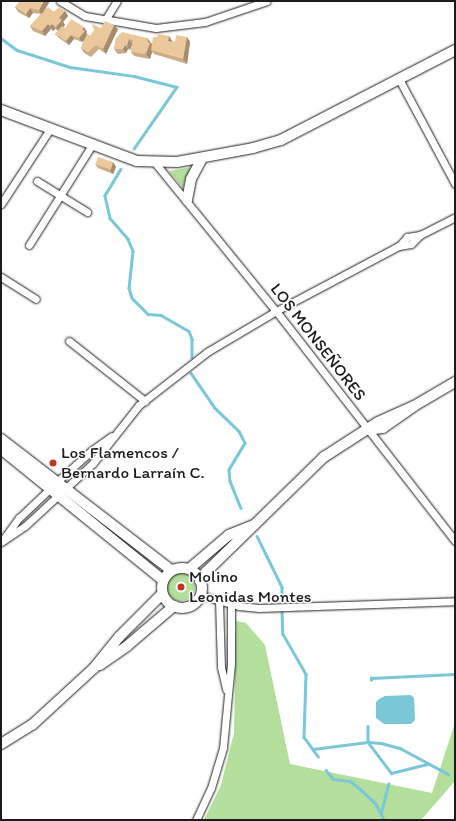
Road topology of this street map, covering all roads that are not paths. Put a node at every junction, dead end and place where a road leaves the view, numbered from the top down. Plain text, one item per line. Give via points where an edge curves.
1 (60, 1) edge
2 (117, 1) edge
3 (267, 1) edge
4 (105, 20) junction
5 (455, 50) edge
6 (399, 79) junction
7 (1, 110) edge
8 (50, 129) junction
9 (92, 145) junction
10 (202, 158) junction
11 (156, 164) junction
12 (37, 181) dead end
13 (455, 184) edge
14 (61, 196) junction
15 (187, 200) junction
16 (1, 204) edge
17 (87, 212) dead end
18 (455, 217) edge
19 (29, 245) dead end
20 (1, 277) edge
21 (36, 299) dead end
22 (276, 311) junction
23 (70, 341) dead end
24 (455, 382) edge
25 (145, 401) junction
26 (368, 430) junction
27 (112, 436) junction
28 (1, 440) edge
29 (1, 449) edge
30 (57, 482) junction
31 (66, 488) junction
32 (49, 489) junction
33 (58, 496) junction
34 (111, 525) junction
35 (254, 525) junction
36 (105, 533) junction
37 (1, 541) edge
38 (455, 541) edge
39 (189, 569) junction
40 (171, 570) junction
41 (163, 580) junction
42 (200, 581) junction
43 (162, 594) junction
44 (200, 595) junction
45 (219, 600) junction
46 (455, 601) edge
47 (231, 604) junction
48 (174, 606) junction
49 (94, 668) junction
50 (227, 691) junction
51 (1, 744) edge
52 (196, 820) edge

1 - 4 street via 80,14
2 - 4 street
3 - 4 street via 205,22 172,27 143,27
5 - 6 street
6 - 10 street via 280,140
6 - 13 street
7 - 8 street
8 - 9 street
8 - 16 street
9 - 11 street via 137,162
9 - 14 street
10 - 11 street
10 - 15 street via 191,179
11 - 15 street, LOS MONSEÑORES
12 - 14 street
14 - 17 street
14 - 19 street
15 - 22 street, LOS MONSEÑORES
18 - 22 street via 420,235 407,237 399,246
20 - 21 street
22 - 25 street via 207,352
22 - 26 street, LOS MONSEÑORES
23 - 25 street
24 - 26 street via 414,406 392,414
25 - 27 street
26 - 35 street via 319,461
26 - 38 street, LOS MONSEÑORES
27 - 30 street via 92,450
27 - 31 street via 98,458
28 - 30 street
29 - 32 street
30 - 31 street
30 - 32 street
31 - 33 street
31 - 34 street
32 - 33 street
32 - 37 street via 19,518
33 - 36 street
33 - 37 street via 19,531
34 - 36 street
34 - 40 street
35 - 39 street via 229,535
35 - 42 street
36 - 41 street
39 - 40 street
39 - 42 street
40 - 41 street
41 - 43 street
42 - 44 street
43 - 48 street
43 - 49 street via 113,644
44 - 45 street
44 - 48 street via 189,606
45 - 47 street
45 - 50 street via 221,662
46 - 47 street via 267,608
47 - 50 street via 231,664
48 - 49 street via 127,646
49 - 51 street via 32,725
50 - 52 street via 221,759

